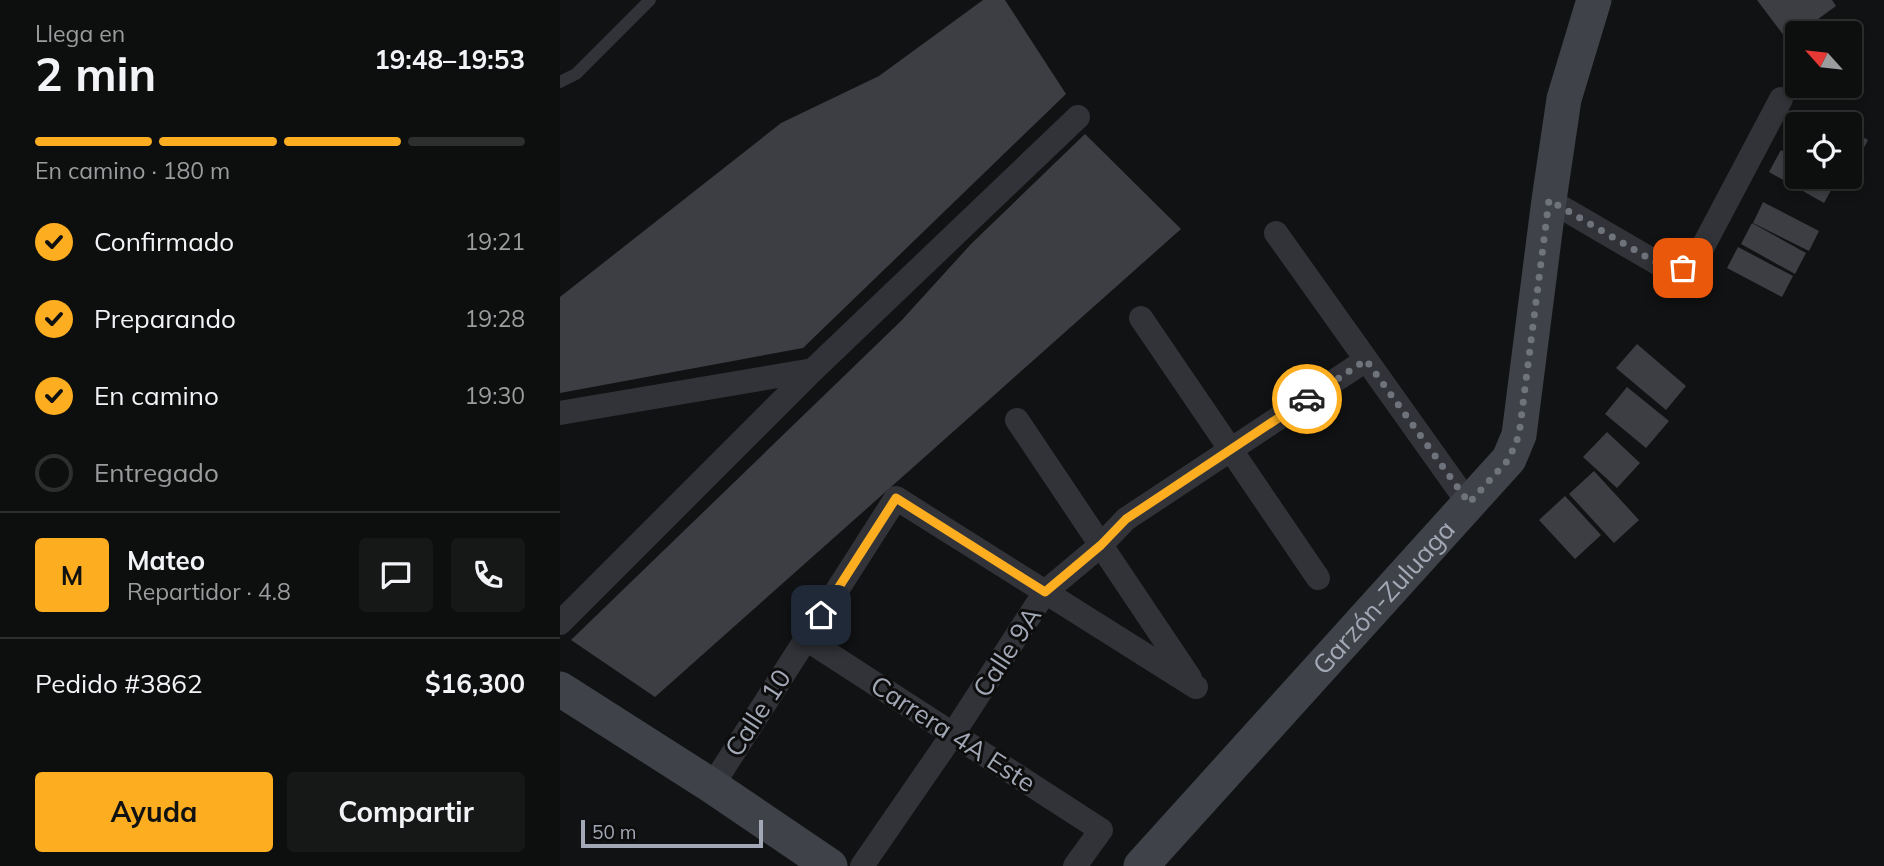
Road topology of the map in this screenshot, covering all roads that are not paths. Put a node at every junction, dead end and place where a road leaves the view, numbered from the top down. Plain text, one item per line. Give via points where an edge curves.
1 (650, 0) edge
2 (1594, 0) edge
3 (560, 82) edge
4 (1781, 99) dead end
5 (1078, 117) dead end
6 (1549, 200) junction
7 (1276, 233) dead end
8 (1141, 318) dead end
9 (1366, 360) junction
10 (814, 370) junction
11 (560, 413) edge
12 (1017, 420) dead end
13 (1231, 450) junction
14 (1469, 503) junction
15 (1101, 545) junction
16 (1318, 578) dead end
17 (1045, 592) junction
18 (560, 623) edge
19 (806, 639) junction
20 (560, 689) edge
21 (953, 734) junction
22 (712, 786) junction
23 (830, 866) edge
24 (862, 866) edge
25 (1075, 866) edge
26 (1141, 866) edge

1 - 3 lane via 576,74
2 - 6 main road, Garzón-Zuluaga via 1564,99
4 - 6 street via 1699,254 1683,268 1664,267
5 - 10 street
6 - 14 main road, Garzón-Zuluaga via 1519,435 1509,459
7 - 9 street
8 - 13 street
9 - 13 street, Calle 9A
9 - 14 street
10 - 11 street
10 - 18 street
12 - 15 street
13 - 15 street, Calle 9A via 1126,519
13 - 16 street
14 - 26 main road, Garzón-Zuluaga
15 - 17 street, Calle 9A
15 - 17 street via 1196,687
17 - 19 street, Calle 10 via 896,498
17 - 21 street, Calle 9A
19 - 21 street, Carrera 4A Este
19 - 22 street, Calle 10
20 - 22 main road
21 - 24 street, Calle 9A
21 - 25 street, Carrera 4A Este via 1101,830
22 - 23 main road

